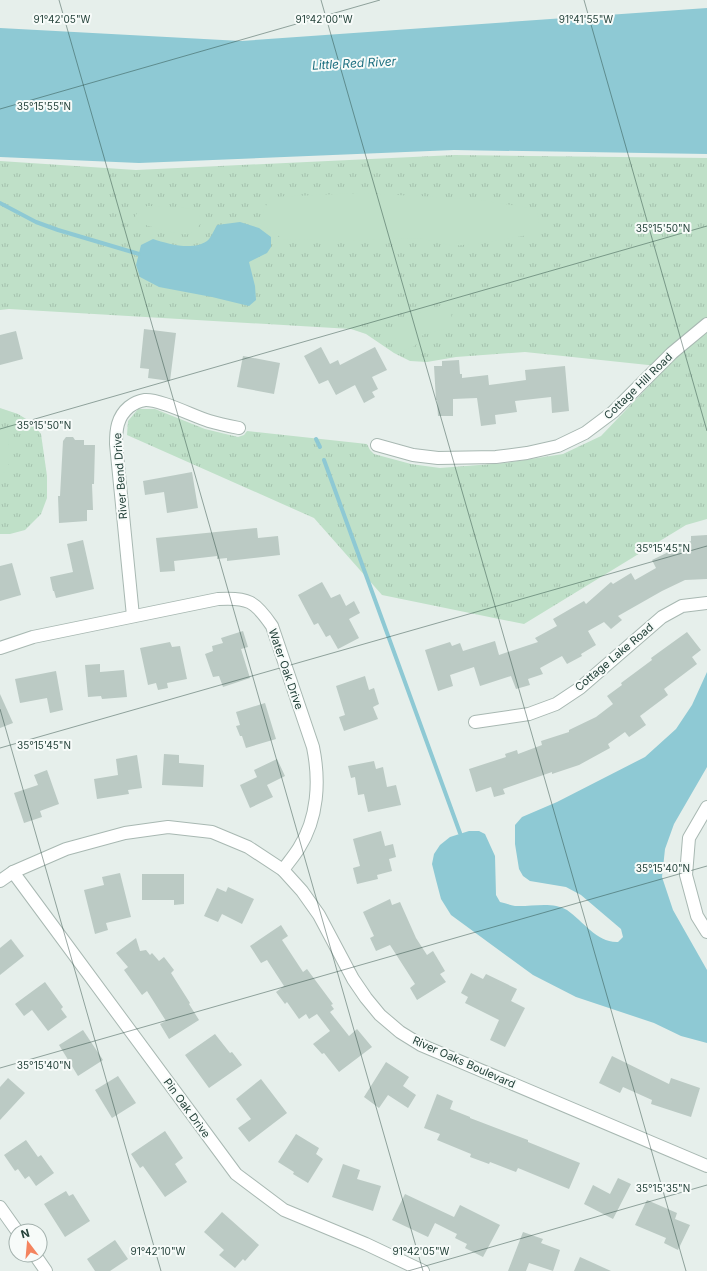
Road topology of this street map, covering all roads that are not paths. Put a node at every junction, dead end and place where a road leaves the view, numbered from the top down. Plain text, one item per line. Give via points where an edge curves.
1 (707, 324) edge
2 (239, 428) dead end
3 (377, 445) dead end
4 (707, 603) edge
5 (133, 616) junction
6 (0, 648) edge
7 (475, 722) dead end
8 (707, 807) edge
9 (283, 870) junction
10 (13, 872) junction
11 (0, 881) edge
12 (707, 932) edge
13 (707, 1166) edge
14 (0, 1207) edge
15 (11, 1223) edge
16 (422, 1271) edge

1 - 3 street, Cottage Hill Road via 672,353 613,412 584,434 558,446 496,457 438,458 413,455
2 - 5 street, River Bend Drive via 210,422 158,402 146,400 134,403 121,416 116,428 116,444
4 - 7 street, Cottage Lake Road via 682,606 662,617 580,688 556,704 529,714
5 - 6 street, Water Oak Drive via 33,637
5 - 9 street, Water Oak Drive via 235,598 250,602 262,612 272,626 313,747 317,779 315,807 310,825
8 - 12 street via 689,838 686,875 697,916
9 - 10 street, River Oaks Boulevard via 248,847 212,832 168,827 125,833 66,849
9 - 13 street, River Oaks Boulevard via 319,915 366,998 380,1015 400,1032 420,1045
10 - 11 street, River Oaks Boulevard
10 - 16 street, Pin Oak Drive via 236,1174 284,1210 366,1244
14 - 15 street

